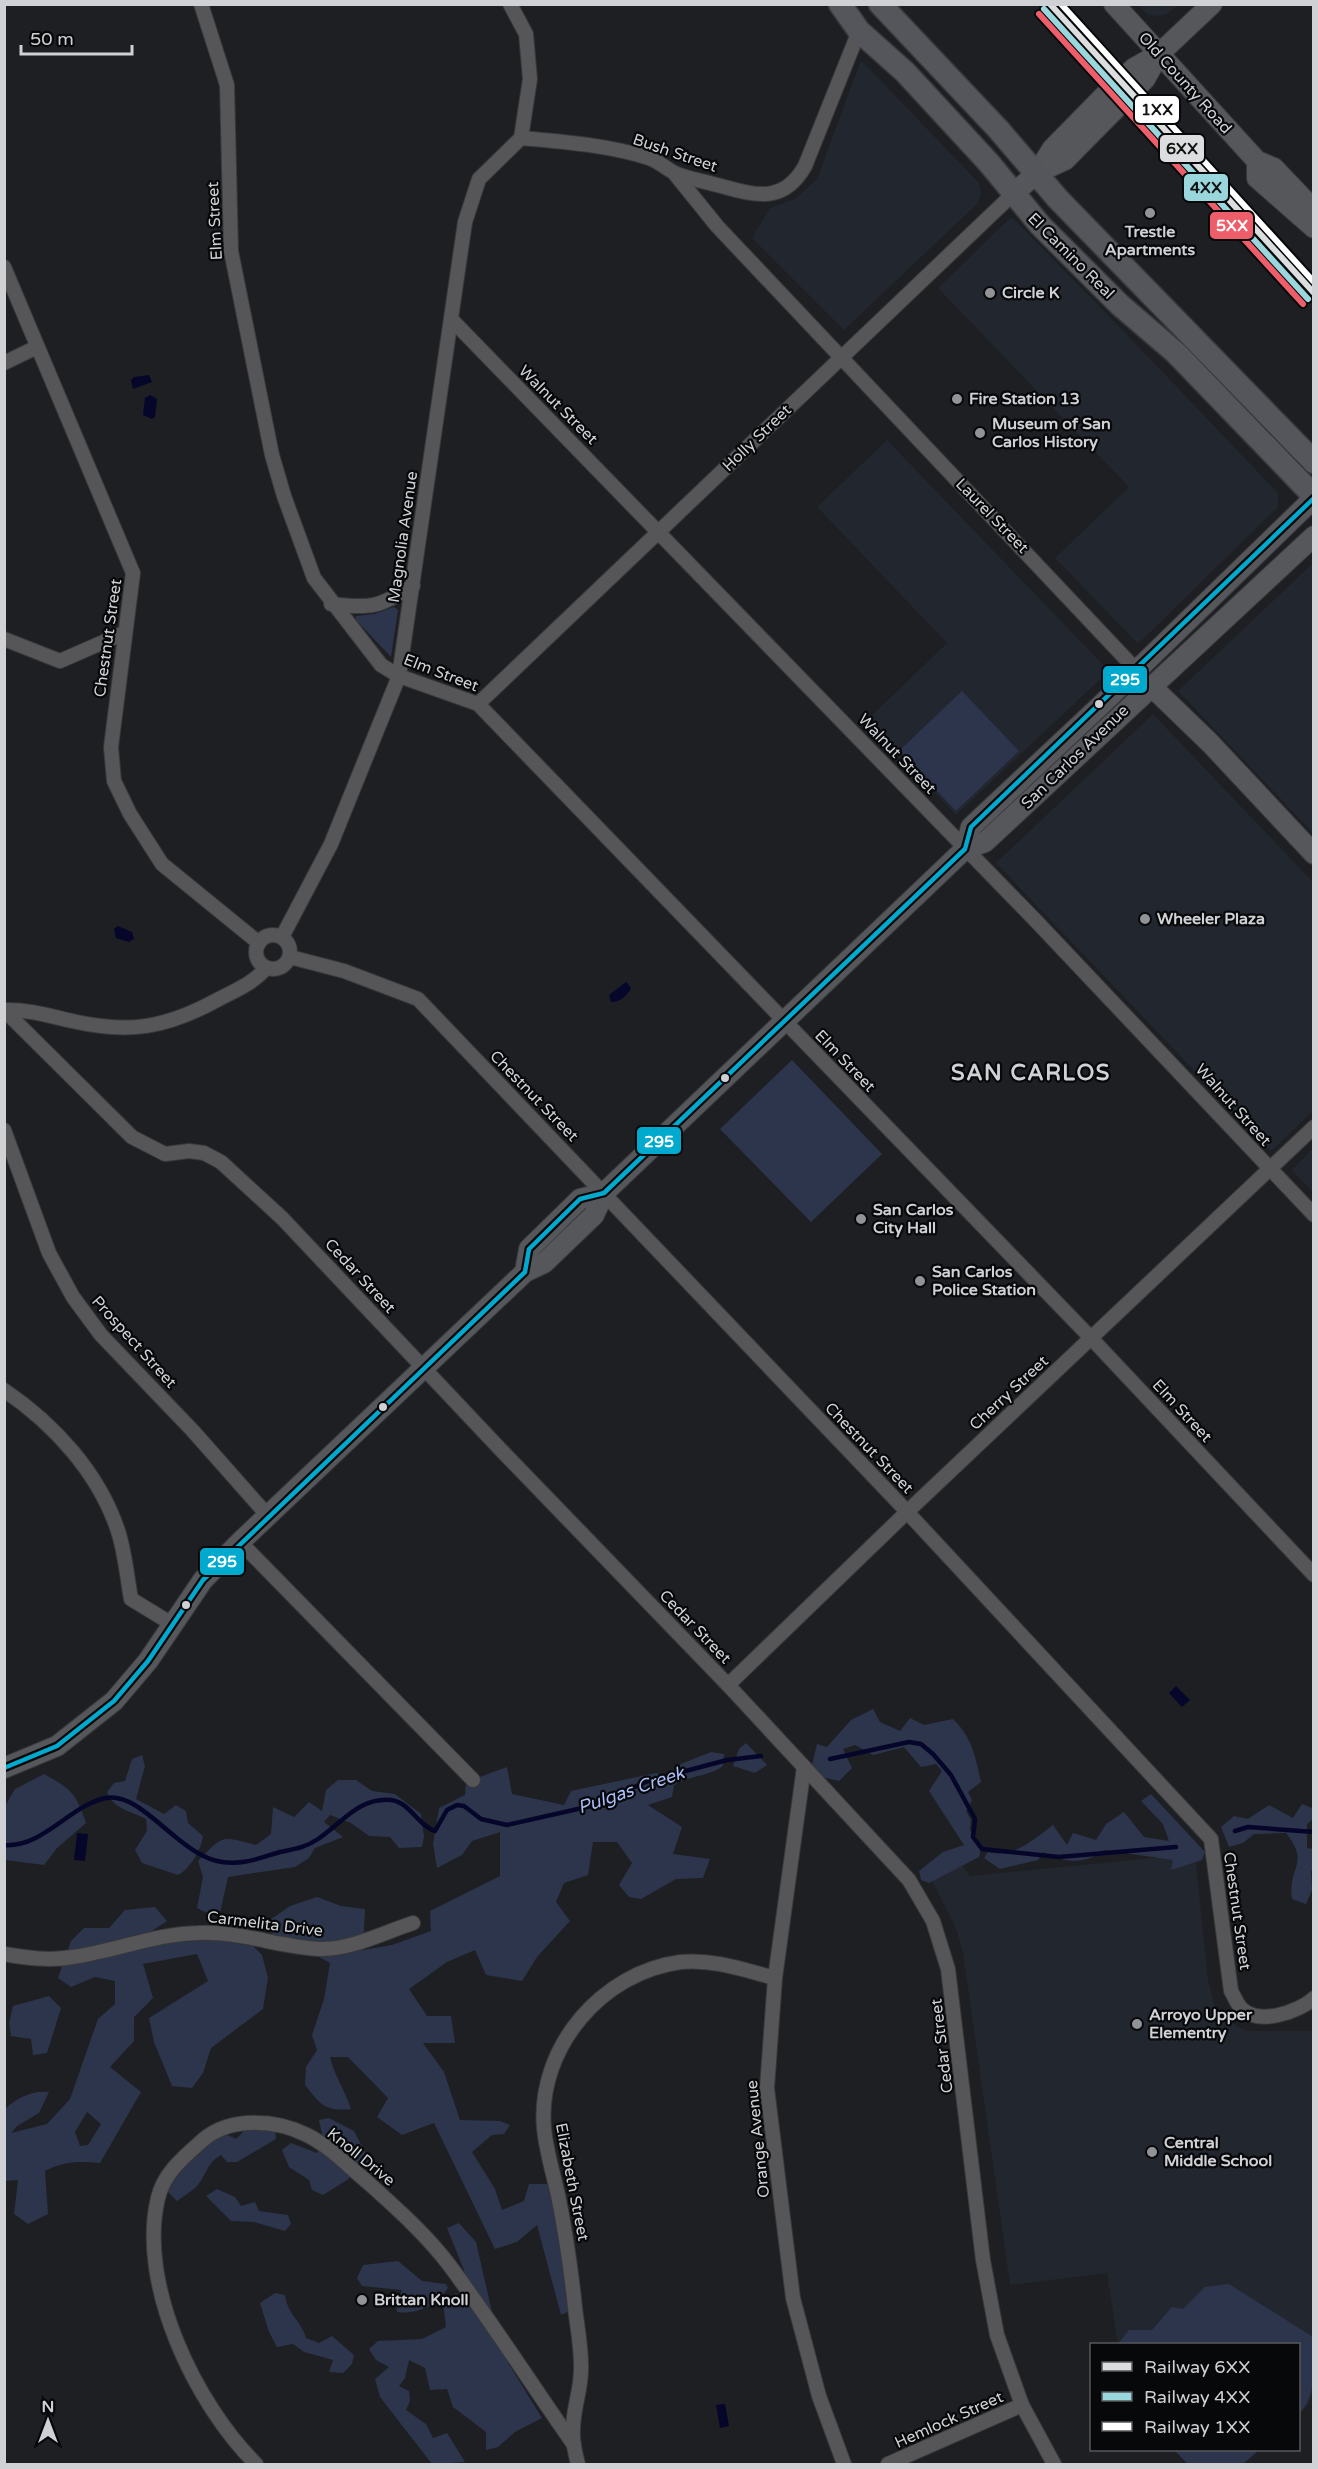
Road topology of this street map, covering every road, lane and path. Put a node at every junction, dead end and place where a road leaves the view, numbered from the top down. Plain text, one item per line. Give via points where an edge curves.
1 (201, 4) edge
2 (510, 4) edge
3 (840, 4) edge
4 (880, 4) edge
5 (1114, 4) edge
6 (1212, 4) edge
7 (859, 32) junction
8 (1159, 54) junction
9 (521, 138) junction
10 (1257, 161) junction
11 (1037, 173) junction
12 (675, 174) junction
13 (1013, 194) junction
14 (1314, 210) edge
15 (1314, 228) edge
16 (4, 267) edge
17 (452, 320) junction
18 (37, 347) junction
19 (842, 357) junction
20 (4, 363) edge
21 (1314, 462) edge
22 (1314, 497) edge
23 (659, 531) junction
24 (1314, 536) edge
25 (413, 586) junction
26 (332, 604) junction
27 (124, 633) junction
28 (4, 639) edge
29 (1137, 670) junction
30 (399, 676) junction
31 (1150, 685) junction
32 (478, 704) junction
33 (965, 849) junction
34 (1314, 854) edge
35 (282, 938) junction
36 (259, 943) junction
37 (290, 957) junction
38 (266, 968) junction
39 (5, 1010) edge
40 (783, 1020) junction
41 (1314, 1127) edge
42 (4, 1130) edge
43 (1268, 1169) junction
44 (604, 1192) junction
45 (1314, 1215) edge
46 (1091, 1338) junction
47 (423, 1369) junction
48 (4, 1390) edge
49 (907, 1512) junction
50 (268, 1517) junction
51 (240, 1542) junction
52 (1314, 1575) edge
53 (172, 1624) junction
54 (729, 1685) junction
55 (804, 1767) junction
56 (4, 1768) edge
57 (473, 1779) dead end
58 (412, 1923) dead end
59 (4, 1954) edge
60 (775, 1978) junction
61 (1314, 1998) edge
62 (1022, 2405) junction
63 (574, 2445) junction
64 (256, 2464) edge
65 (578, 2464) edge
66 (844, 2464) edge
67 (888, 2464) edge
68 (1054, 2464) edge

1 - 26 street, Elm Street via 227,85 231,251 272,455 314,578
2 - 9 street via 526,34 530,79
3 - 7 main road, El Camino Real
4 - 11 main road, El Camino Real
5 - 8 main road, Old County Road
6 - 8 main road, Holly Street
7 - 12 street, Bush Street via 806,166 786,189 753,194
7 - 13 main road, El Camino Real via 905,72
8 - 10 main road, Old County Road
8 - 11 main road, Holly Street via 1134,68 1105,95 1052,149
9 - 12 street, Bush Street via 599,146 652,159
9 - 17 street, Magnolia Avenue via 479,179 465,222
10 - 14 main road, Old County Road via 1274,168
10 - 15 main road, Old County Road via 1257,178
11 - 13 main road, Holly Street
11 - 21 main road, El Camino Real via 1070,212
12 - 19 street, Laurel Street via 717,226
13 - 19 street, Holly Street
13 - 22 main road, El Camino Real via 1120,305 1176,353
16 - 18 street, Chestnut Street
17 - 23 street, Walnut Street
17 - 25 street, Magnolia Avenue
18 - 20 street
18 - 27 street, Chestnut Street via 134,573
19 - 23 street, Holly Street
19 - 29 street, Laurel Street
22 - 29 main road, San Carlos Avenue
23 - 32 street, Holly Street
23 - 33 street, Walnut Street
24 - 31 main road, San Carlos Avenue
25 - 26 street via 392,599 365,608
25 - 30 street, Magnolia Avenue
26 - 30 street, Elm Street via 381,665
27 - 28 street via 60,661
27 - 36 street, Chestnut Street via 111,747 114,782 162,864
29 - 31 street, Laurel Street
29 - 33 main road, San Carlos Avenue via 971,827
30 - 32 street, Elm Street
30 - 35 street, Magnolia Avenue via 332,844
31 - 33 main road, San Carlos Avenue via 986,842
31 - 34 main road, Laurel Street
32 - 40 street, Elm Street
33 - 40 main road, San Carlos Avenue
33 - 43 street, Walnut Street via 1188,1080
35 - 36 street via 274,935
35 - 37 street via 289,946
36 - 38 street via 258,960
37 - 38 street via 283,966
37 - 44 street, Chestnut Street via 344,971 418,999
38 - 39 street via 259,977 198,1010 142,1028 105,1028
39 - 47 street, Cedar Street via 132,1137 165,1154 204,1153 221,1162 282,1218
40 - 44 main road, San Carlos Avenue
40 - 46 street, Elm Street
41 - 43 street, Cherry Street
42 - 50 street, Prospect Street via 49,1253 72,1297 101,1335
43 - 45 street, Walnut Street
43 - 46 street, Cherry Street
44 - 47 main road, San Carlos Avenue via 594,1215 544,1263 525,1272
44 - 49 street, Chestnut Street
46 - 49 street, Cherry Street
46 - 52 street, Elm Street
47 - 50 main road, San Carlos Avenue
47 - 54 street, Cedar Street
48 - 53 street via 70,1447 87,1468 118,1531 130,1599
49 - 54 street, Cherry Street
49 - 61 street, Chestnut Street via 1211,1839 1232,1991 1241,2009 1258,2016 1275,2015
50 - 51 main road, San Carlos Avenue
51 - 53 main road, San Carlos Avenue via 203,1580
51 - 57 street
53 - 56 main road, San Carlos Avenue via 148,1661 114,1701 57,1746
54 - 55 street, Cedar Street
55 - 60 street, Orange Avenue
55 - 62 street, Cedar Street via 909,1880 933,1921 942,1946 952,1992 989,2299 997,2335
58 - 59 street, Carmelita Drive via 340,1947 321,1949 199,1933 164,1935 72,1957 33,1959
60 - 63 street, Elizabeth Street via 715,1962 681,1962 649,1971 597,2000 574,2024 552,2064 544,2102 544,2128 568,2244 581,2369
60 - 66 street, Orange Avenue via 767,2088 793,2298 810,2366
62 - 67 street, Hemlock Street
62 - 68 street, Cedar Street
63 - 64 street, Knoll Drive via 449,2265 397,2208 332,2151 308,2136 282,2125 241,2123 210,2134 175,2164 158,2197 154,2269 176,2344 217,2417
63 - 65 street, Elizabeth Street

